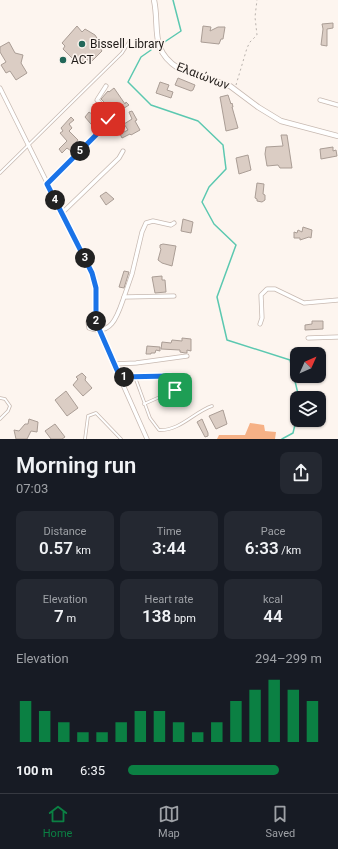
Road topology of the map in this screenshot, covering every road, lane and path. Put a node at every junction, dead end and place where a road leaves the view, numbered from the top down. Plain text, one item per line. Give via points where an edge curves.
1 (154, 0) edge
2 (257, 0) edge
3 (129, 42) dead end
4 (106, 86) dead end
5 (0, 88) edge
6 (235, 88) junction
7 (320, 100) dead end
8 (338, 105) edge
9 (338, 136) edge
10 (28, 145) junction
11 (123, 151) dead end
12 (0, 173) edge
13 (47, 184) junction
14 (62, 213) junction
15 (174, 223) dead end
16 (174, 296) dead end
17 (124, 297) junction
18 (338, 300) edge
19 (95, 316) junction
20 (260, 324) dead end
21 (98, 330) junction
22 (338, 337) edge
23 (308, 338) dead end
24 (187, 356) dead end
25 (114, 364) junction
26 (120, 377) junction
27 (135, 377) junction
28 (0, 398) edge
29 (144, 404) junction
30 (212, 406) dead end
31 (0, 419) edge
32 (85, 439) edge
33 (121, 439) edge
34 (147, 439) edge

1 - 6 street, Ελαιώνων via 157,11 156,38 164,56 178,68
2 - 6 path via 257,35 247,48
3 - 10 lane via 122,53
4 - 13 street via 97,100 109,112 108,119 97,134
5 - 10 street
6 - 9 street, Ελαιώνων via 281,121
7 - 8 street
10 - 12 lane
10 - 13 street
11 - 14 street via 119,158
13 - 14 street
14 - 19 street via 93,277
15 - 17 street via 170,225 153,221 146,224
16 - 17 street
17 - 21 street via 112,324 108,328
18 - 20 street via 304,302 275,289 267,289 261,295
19 - 21 street
19 - 21 street via 87,325 90,329
21 - 25 street
22 - 23 street
24 - 25 street
25 - 26 street
26 - 27 lane
26 - 34 street
27 - 29 lane
27 - 29 lane via 168,376 177,381 175,390
28 - 31 lane via 5,399 10,406
29 - 30 lane via 154,426 161,430 184,423
32 - 33 lane via 88,416 96,413

